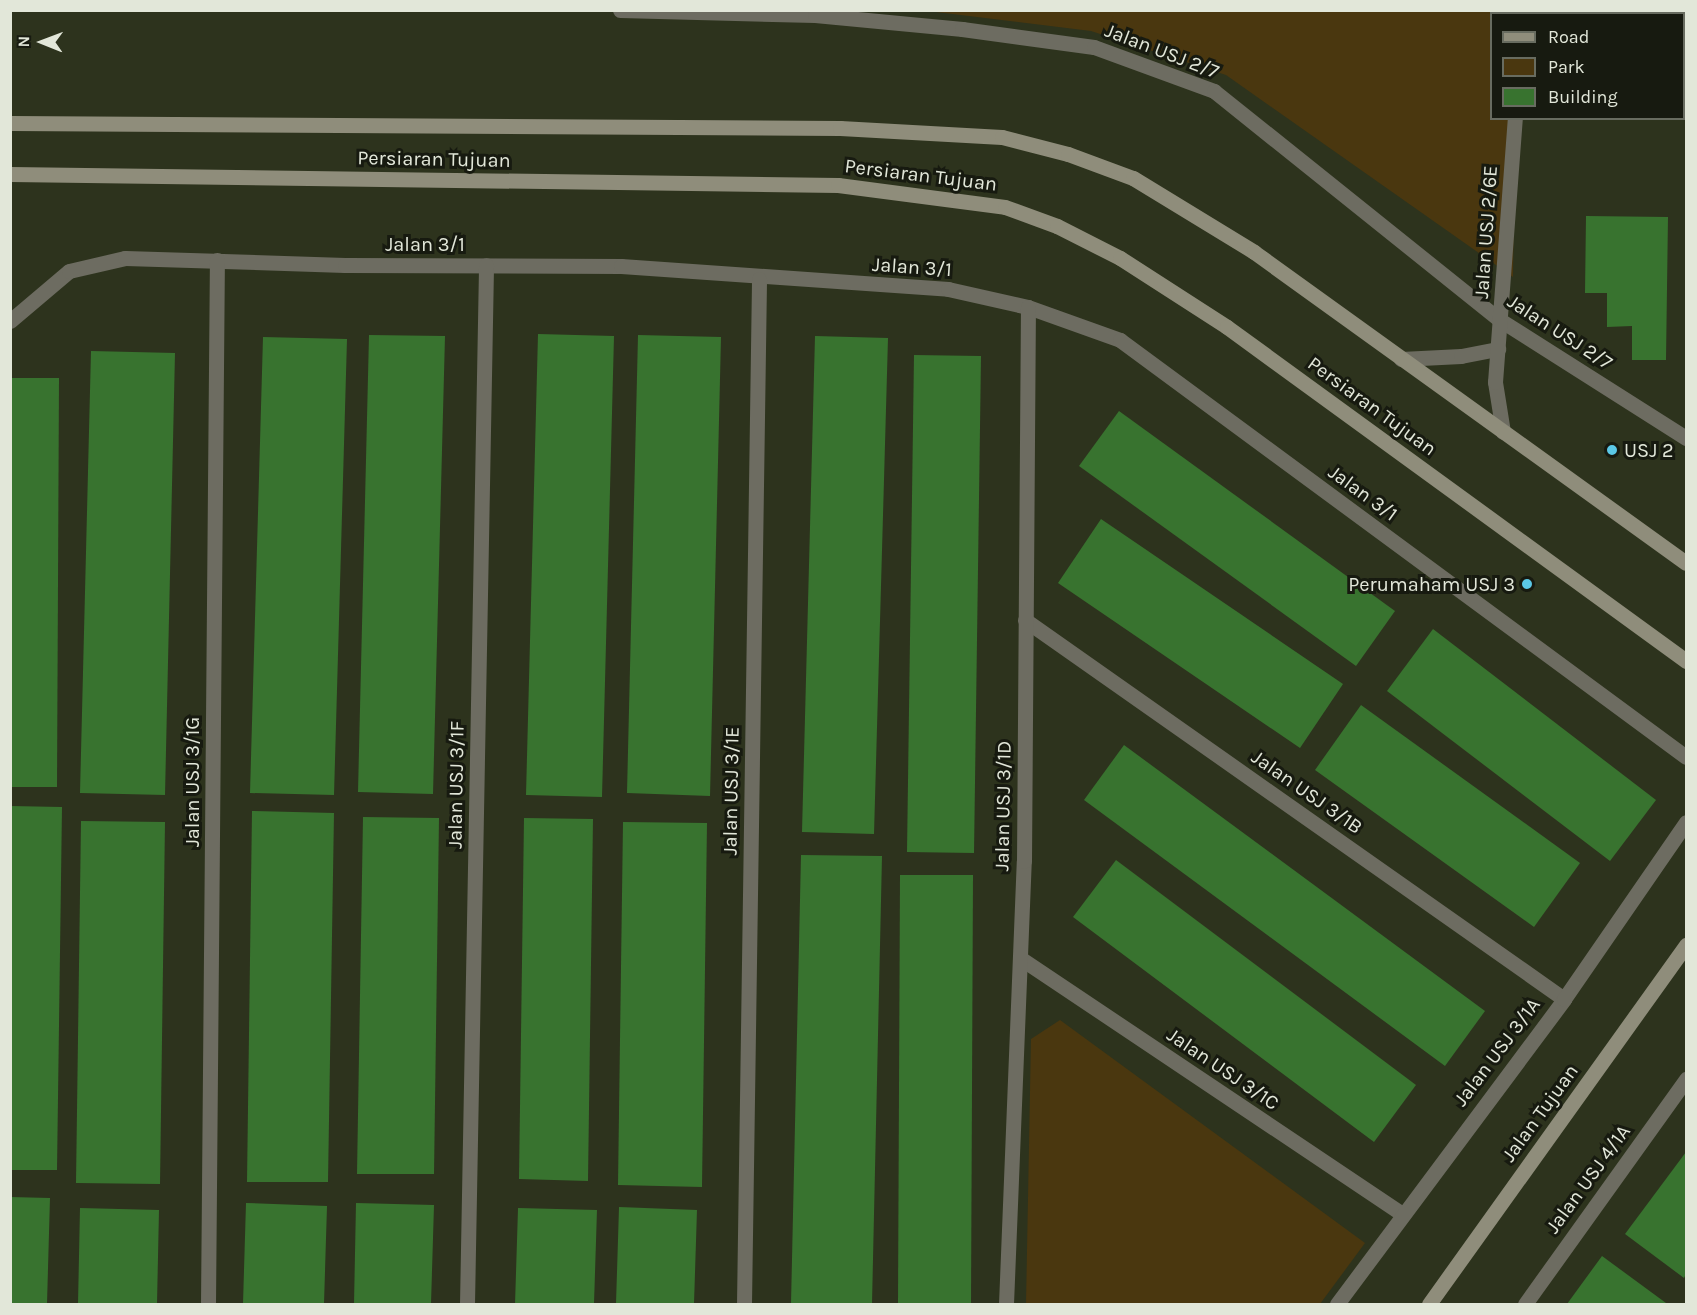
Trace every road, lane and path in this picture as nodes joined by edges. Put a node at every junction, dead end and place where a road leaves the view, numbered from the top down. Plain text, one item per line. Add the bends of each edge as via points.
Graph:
1 (620, 10) edge
2 (815, 13) edge
3 (1515, 120) edge
4 (10, 123) edge
5 (10, 174) edge
6 (217, 260) junction
7 (486, 265) junction
8 (759, 279) junction
9 (1028, 307) junction
10 (1500, 320) junction
11 (10, 321) edge
12 (1498, 349) junction
13 (1401, 359) junction
14 (1503, 432) junction
15 (1686, 438) edge
16 (1686, 563) edge
17 (1025, 620) junction
18 (1686, 661) edge
19 (1686, 757) edge
20 (1686, 822) edge
21 (1686, 945) edge
22 (1020, 958) junction
23 (1564, 999) junction
24 (1686, 1079) edge
25 (1402, 1214) junction
26 (208, 1305) edge
27 (467, 1305) edge
28 (744, 1305) edge
29 (1006, 1305) edge
30 (1337, 1305) edge
31 (1429, 1305) edge
32 (1524, 1305) edge

1 - 2 street, Jalan USJ 2/7
2 - 10 street, Jalan USJ 2/7 via 1094,47 1214,92
3 - 10 street, Jalan USJ 2/6E
4 - 13 main road, Persiaran Tujuan via 840,128 1002,137 1068,154 1133,178 1254,252
5 - 18 main road, Persiaran Tujuan via 838,185 1005,207 1057,226 1120,258 1227,327
6 - 7 street, Jalan 3/1
6 - 11 street, Jalan 3/1 via 125,258 69,270
6 - 26 street, Jalan USJ 3/1G
7 - 8 street, Jalan 3/1 via 621,266
7 - 27 street, Jalan USJ 3/1F
8 - 9 street, Jalan 3/1 via 948,289
8 - 28 street, Jalan USJ 3/1E
9 - 17 street, Jalan USJ 3/1D
9 - 19 street, Jalan 3/1 via 1120,340
10 - 12 street, Jalan USJ 2/6E
10 - 15 street, Jalan USJ 2/7
12 - 13 street via 1461,356
12 - 14 street, Jalan USJ 2/6E via 1496,382
13 - 14 main road, Persiaran Tujuan
14 - 16 main road, Persiaran Tujuan
17 - 22 street, Jalan USJ 3/1D
17 - 23 street, Jalan USJ 3/1B
20 - 23 street, Jalan USJ 3/1A
21 - 31 main road, Jalan Tujuan
22 - 25 street, Jalan USJ 3/1C
22 - 29 street, Jalan USJ 3/1D
23 - 25 street, Jalan USJ 3/1A
24 - 32 street, Jalan USJ 4/1A
25 - 30 street, Jalan USJ 3/1A

